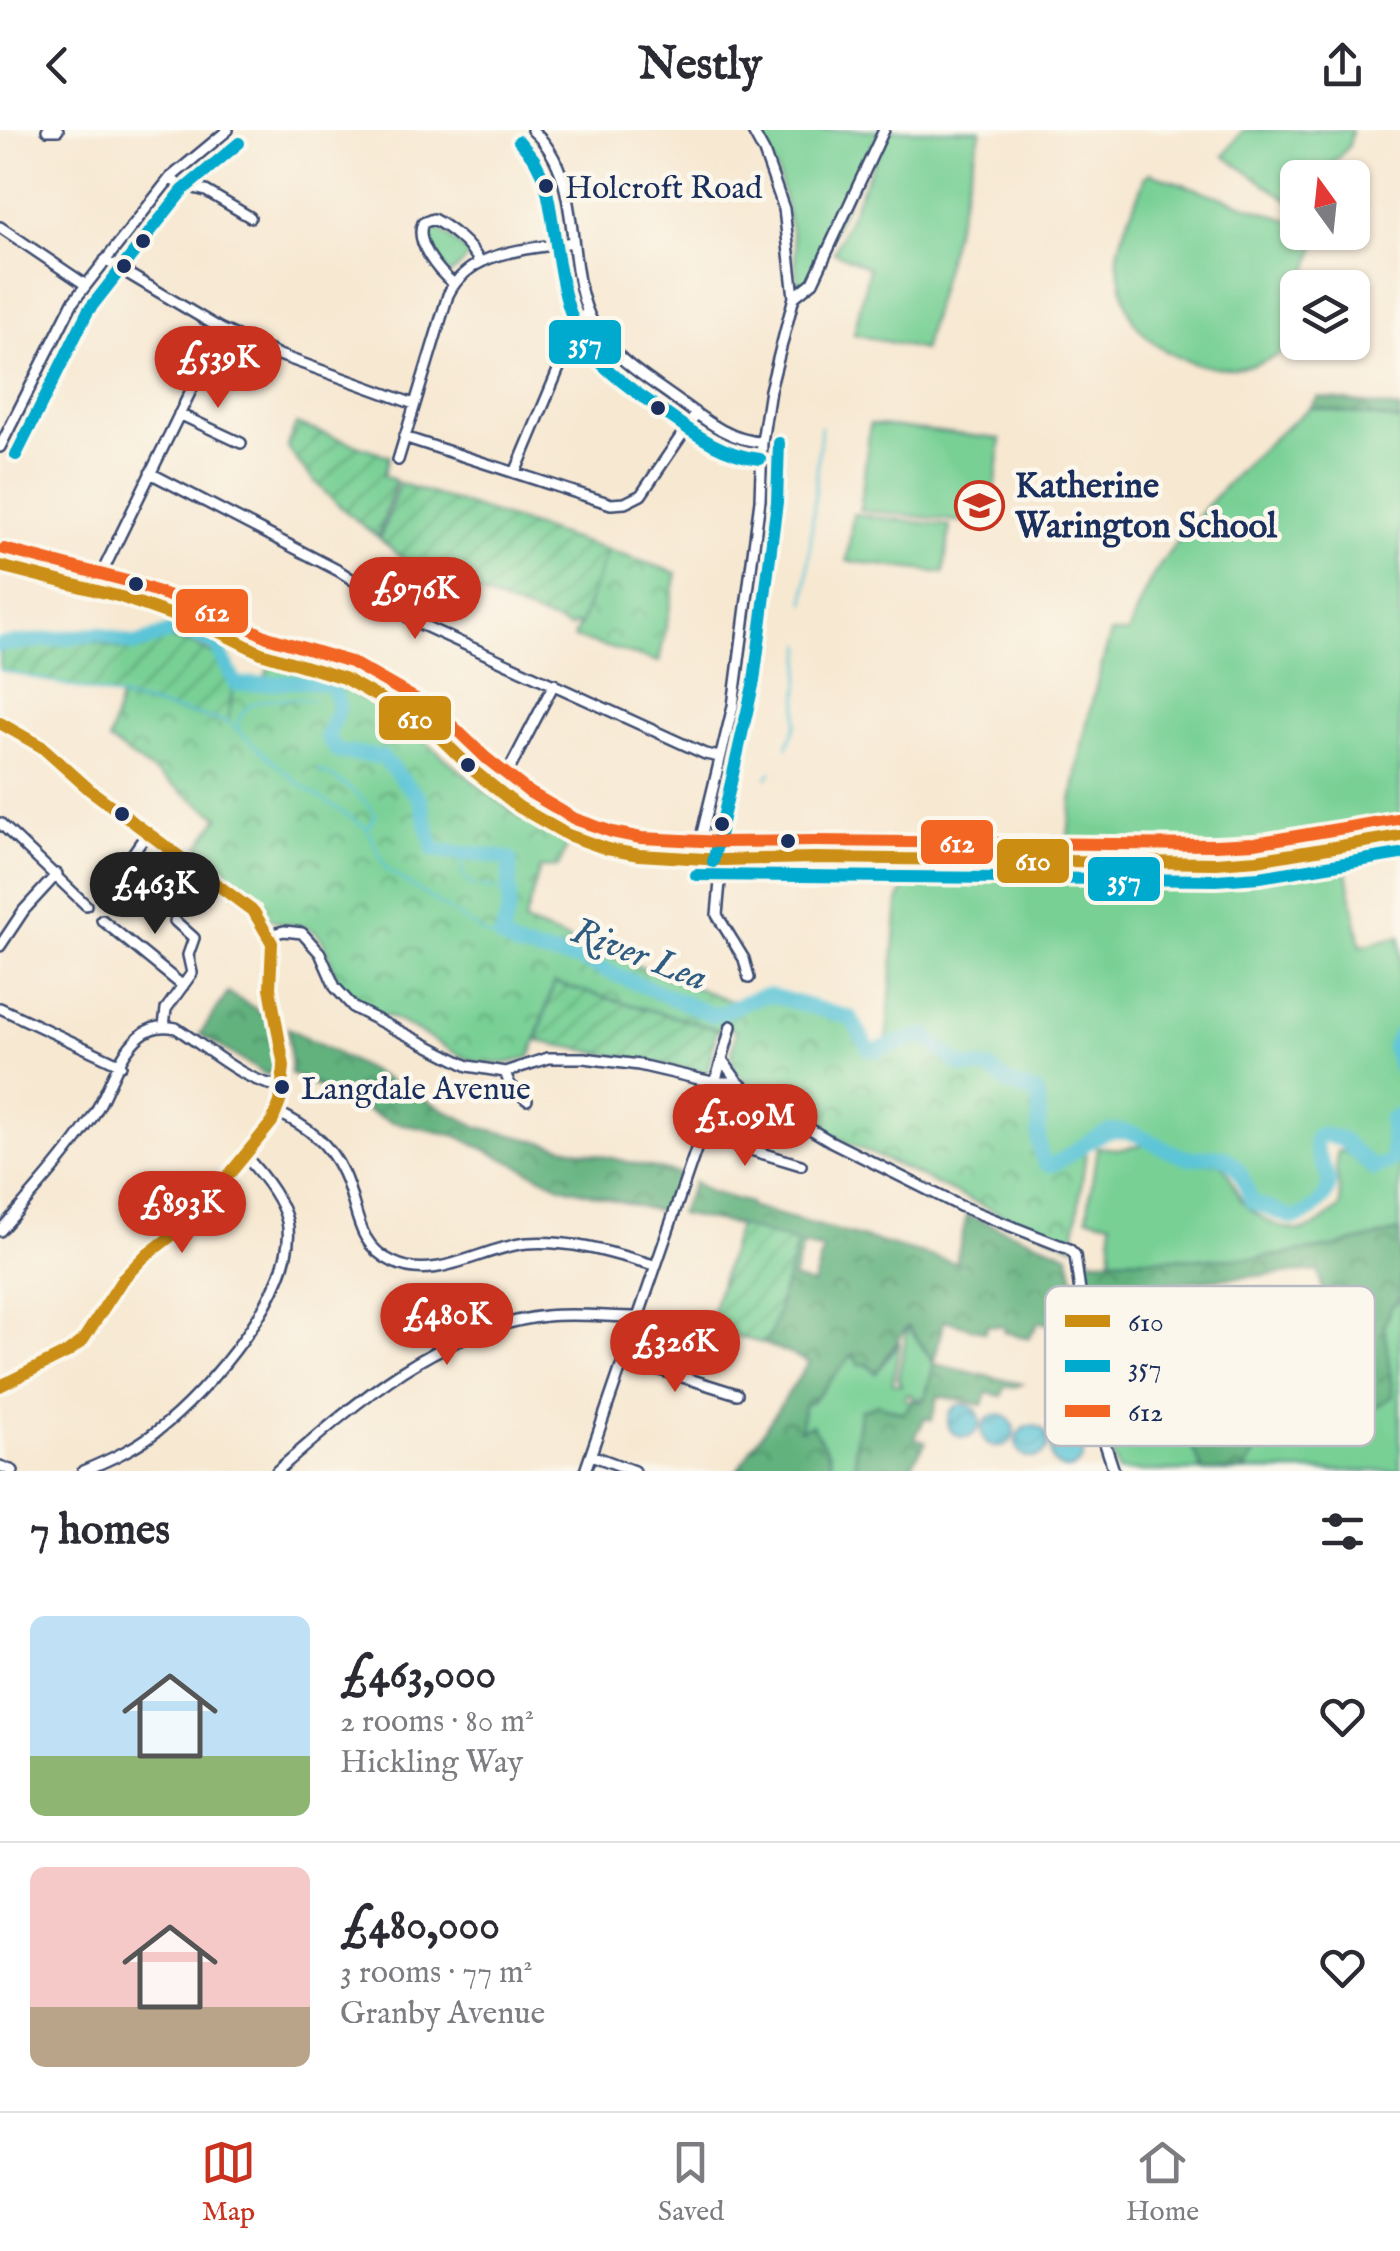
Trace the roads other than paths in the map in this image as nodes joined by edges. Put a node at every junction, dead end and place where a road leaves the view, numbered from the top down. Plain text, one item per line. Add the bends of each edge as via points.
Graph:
1 (47, 130) edge
2 (58, 130) edge
3 (228, 130) edge
4 (532, 130) edge
5 (752, 130) edge
6 (884, 130) edge
7 (170, 178) junction
8 (250, 217) dead end
9 (0, 228) edge
10 (573, 242) junction
11 (105, 260) junction
12 (479, 261) junction
13 (453, 284) junction
14 (86, 285) junction
15 (794, 297) junction
16 (587, 311) junction
17 (220, 329) junction
18 (602, 337) junction
19 (572, 338) junction
20 (414, 404) junction
21 (179, 414) junction
22 (696, 414) junction
23 (404, 437) junction
24 (762, 442) junction
25 (240, 443) dead end
26 (0, 447) edge
27 (398, 460) dead end
28 (150, 473) junction
29 (515, 473) junction
30 (0, 566) edge
31 (94, 588) junction
32 (554, 684) junction
33 (0, 723) edge
34 (720, 757) junction
35 (498, 791) junction
36 (0, 823) edge
37 (148, 832) junction
38 (1400, 836) edge
39 (696, 858) junction
40 (722, 860) junction
41 (120, 872) dead end
42 (56, 874) junction
43 (86, 905) dead end
44 (102, 920) dead end
45 (175, 920) dead end
46 (269, 935) junction
47 (0, 946) edge
48 (748, 978) dead end
49 (183, 986) junction
50 (0, 1008) edge
51 (164, 1026) junction
52 (732, 1026) dead end
53 (722, 1061) junction
54 (121, 1065) junction
55 (505, 1072) junction
56 (712, 1082) junction
57 (738, 1082) junction
58 (283, 1086) junction
59 (528, 1100) dead end
60 (277, 1112) junction
61 (701, 1135) junction
62 (246, 1156) junction
63 (801, 1165) dead end
64 (0, 1231) edge
65 (654, 1266) junction
66 (1079, 1286) edge
67 (639, 1316) junction
68 (625, 1359) junction
69 (0, 1386) edge
70 (737, 1394) dead end
71 (1106, 1446) edge
72 (592, 1455) junction
73 (0, 1466) edge
74 (13, 1471) edge
75 (83, 1471) edge
76 (277, 1471) edge
77 (585, 1471) edge
78 (634, 1471) edge
79 (1114, 1471) edge

1 - 2 street
3 - 7 street
4 - 10 street via 557,163
5 - 15 street via 784,209
6 - 15 street via 813,282
7 - 8 street
7 - 11 street
9 - 14 street
10 - 12 street
10 - 16 street
11 - 14 street
11 - 17 street
12 - 13 street
12 - 13 street via 440,222 422,223 421,242
13 - 20 street
14 - 26 street
15 - 24 street
16 - 18 street
16 - 19 street
17 - 20 street
17 - 21 street
18 - 19 street
18 - 22 street via 624,362
19 - 29 street
20 - 23 street
21 - 25 street
21 - 28 street
22 - 24 street via 736,438
22 - 29 street via 641,495 625,503
23 - 27 street
23 - 29 street
24 - 34 street via 746,611
28 - 31 street
28 - 32 street via 366,587 394,610
30 - 31 main road
31 - 35 main road via 344,678 427,725
32 - 34 street
32 - 35 street
33 - 37 main road via 42,747
34 - 39 street
35 - 39 main road via 588,843 638,855
36 - 42 street
37 - 41 street
37 - 46 main road via 254,912
38 - 40 main road via 1216,863
39 - 40 main road
40 - 48 street via 717,915
42 - 43 street
42 - 47 street
44 - 49 street
45 - 49 street via 194,938 188,954 192,973
46 - 55 street via 293,931 312,940 335,988 363,1015 468,1066
46 - 58 main road
49 - 51 street via 166,1009
50 - 54 street
51 - 54 street via 138,1038
51 - 58 street via 254,1078
52 - 53 street
53 - 56 street
53 - 57 street
54 - 64 street via 72,1146
55 - 56 street via 571,1058
55 - 59 street
56 - 57 street
56 - 61 street
57 - 66 street via 832,1142 960,1206 1069,1249
58 - 60 main road
60 - 62 main road
60 - 65 street via 328,1148 345,1176 361,1232 393,1262 420,1270 552,1242
61 - 63 street
61 - 65 street
62 - 69 main road via 192,1220 122,1280 82,1340
62 - 75 street via 287,1222 274,1288 231,1352 172,1418 142,1443
65 - 67 street
67 - 68 street
67 - 76 street via 550,1316 462,1340 370,1392
68 - 70 street
68 - 72 street
71 - 79 street
72 - 77 street
72 - 78 street
73 - 74 street

